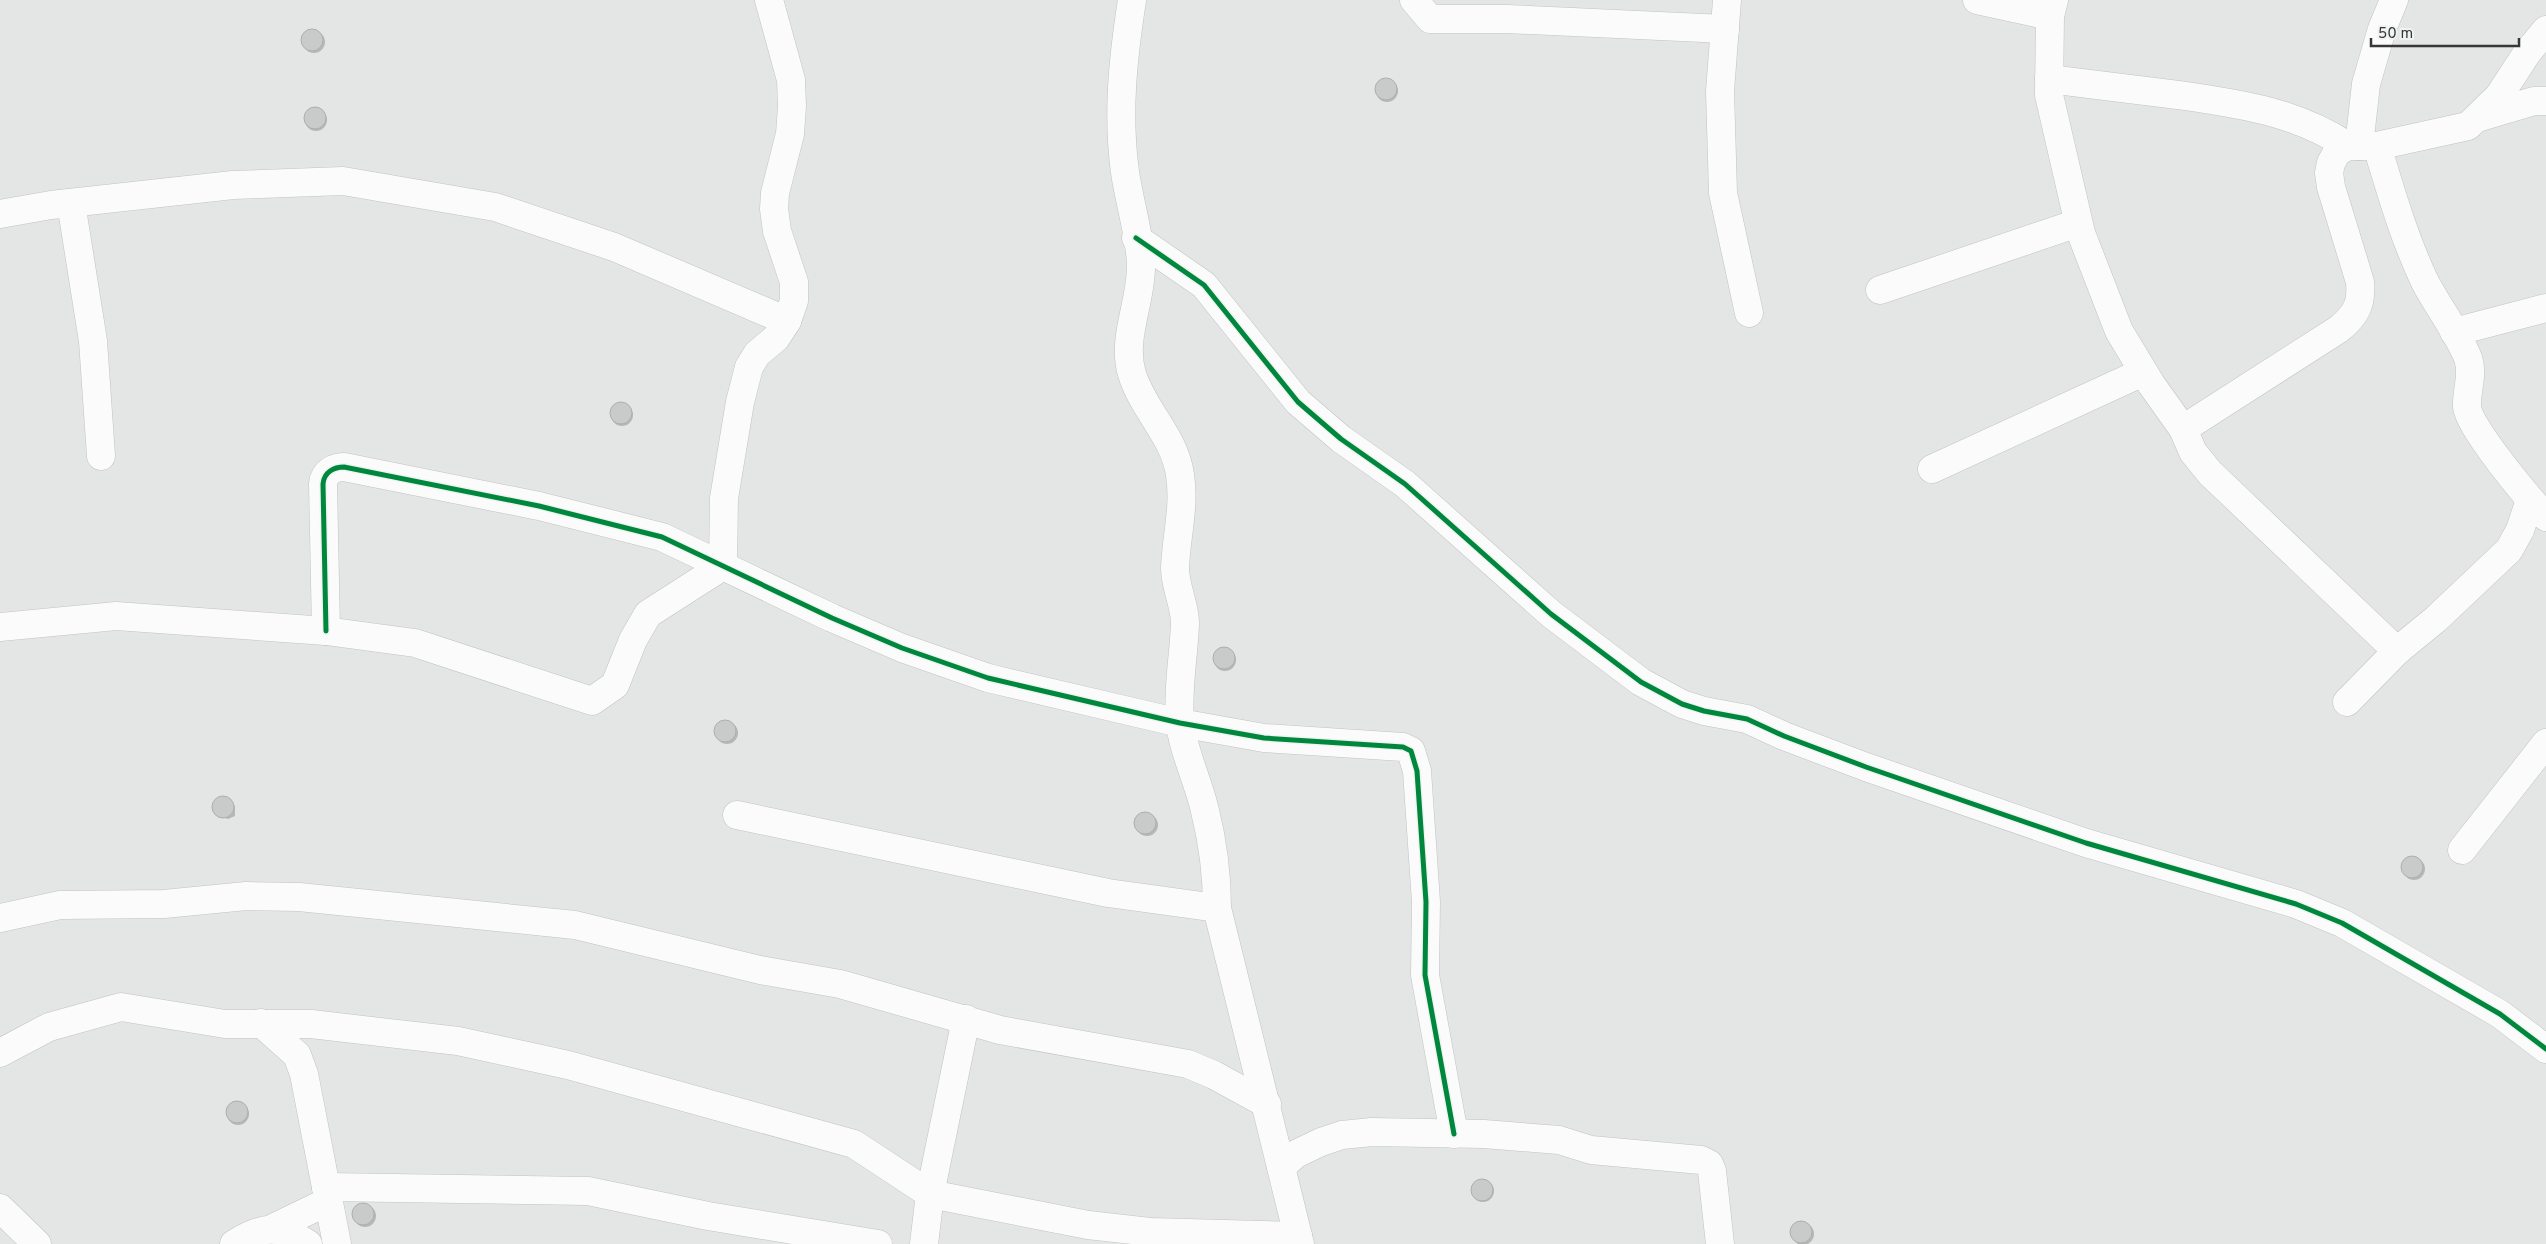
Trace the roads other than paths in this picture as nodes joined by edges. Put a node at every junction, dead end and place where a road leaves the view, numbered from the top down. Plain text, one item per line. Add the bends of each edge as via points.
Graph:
1 (769, 0) edge
2 (1132, 0) edge
3 (1414, 0) edge
4 (1726, 0) edge
5 (1977, 0) edge
6 (2394, 0) edge
7 (2052, 8) edge
8 (1725, 29) junction
9 (2546, 30) edge
10 (2049, 79) junction
11 (2546, 101) edge
12 (2480, 117) junction
13 (2361, 146) junction
14 (71, 203) junction
15 (0, 214) edge
16 (2078, 223) junction
17 (1136, 238) junction
18 (1880, 290) dead end
19 (2546, 308) edge
20 (1750, 313) dead end
21 (787, 321) junction
22 (2454, 332) junction
23 (2143, 372) junction
24 (2183, 429) junction
25 (101, 456) dead end
26 (1932, 469) dead end
27 (2538, 508) edge
28 (723, 566) junction
29 (0, 627) edge
30 (326, 630) junction
31 (2397, 651) junction
32 (2347, 702) dead end
33 (1180, 723) junction
34 (2546, 743) edge
35 (737, 815) dead end
36 (2462, 850) dead end
37 (1217, 908) junction
38 (0, 918) edge
39 (966, 1019) junction
40 (261, 1023) junction
41 (2546, 1049) edge
42 (0, 1053) edge
43 (1267, 1104) junction
44 (1454, 1134) junction
45 (1282, 1167) junction
46 (327, 1194) junction
47 (930, 1194) junction
48 (0, 1208) edge
49 (273, 1228) junction
50 (1150, 1238) edge
51 (1299, 1240) edge
52 (37, 1244) edge
53 (234, 1244) edge
54 (308, 1244) edge
55 (338, 1244) edge
56 (878, 1244) edge
57 (924, 1244) edge
58 (1720, 1244) edge

1 - 21 street via 791,80 790,134 774,209 776,231 794,282 794,301
2 - 17 street via 1123,58 1120,119
3 - 8 street via 1430,19 1507,19
4 - 8 street
5 - 7 street
6 - 13 street via 2366,84
7 - 10 street
8 - 20 street via 1720,91 1724,194
9 - 12 street
10 - 13 street via 2254,106 2294,118
10 - 16 street via 2059,148
11 - 12 street
12 - 13 street via 2468,126
13 - 22 street via 2399,218 2425,281
13 - 24 street via 2337,152 2329,174 2360,282 2358,309 2339,329
14 - 15 street
14 - 21 street via 233,185 352,183 495,207 614,247
14 - 25 street via 93,341
16 - 18 street
16 - 23 street via 2119,332
17 - 33 street via 1141,261 1141,288 1129,353 1132,374 1170,443 1180,474 1182,510 1175,570 1185,621
17 - 41 street via 1204,285 1298,402 1341,439 1405,484 1550,614 1641,682 1690,706 1747,719 1866,767 2086,843 2296,904 2342,922 2500,1014
19 - 22 street
21 - 28 street via 749,367 724,498
22 - 27 street via 2468,359 2471,375 2467,407 2473,424
23 - 24 street
23 - 26 street
24 - 31 street via 2193,452 2210,473
27 - 31 street via 2509,550
28 - 30 street via 648,614 633,640 615,685 592,701 415,643
28 - 30 street via 662,537 596,519 338,467 326,474 322,484
28 - 33 street via 902,648 988,678
29 - 30 street via 116,616
31 - 32 street
33 - 37 street via 1205,811 1217,873
33 - 44 street via 1264,738 1388,745 1411,751 1418,771 1426,902 1425,974
34 - 36 street
35 - 37 street via 1108,893
37 - 43 street
38 - 39 street via 60,905 164,904 246,896 378,903 576,925 760,970 840,984
39 - 43 street via 1000,1030 1188,1064
39 - 47 street
40 - 42 street via 225,1024 121,1007 50,1027
40 - 46 street via 297,1055 309,1091
40 - 47 street via 311,1024 458,1041 568,1065 854,1144
43 - 45 street
44 - 45 street via 1372,1132 1342,1135 1296,1154
44 - 58 street via 1559,1140 1591,1150 1705,1162 1712,1171
45 - 51 street
46 - 49 street
46 - 55 street
46 - 56 street via 588,1190 708,1216
47 - 50 street
47 - 57 street
48 - 52 street
49 - 53 street via 249,1234
49 - 54 street via 290,1232
50 - 51 street

